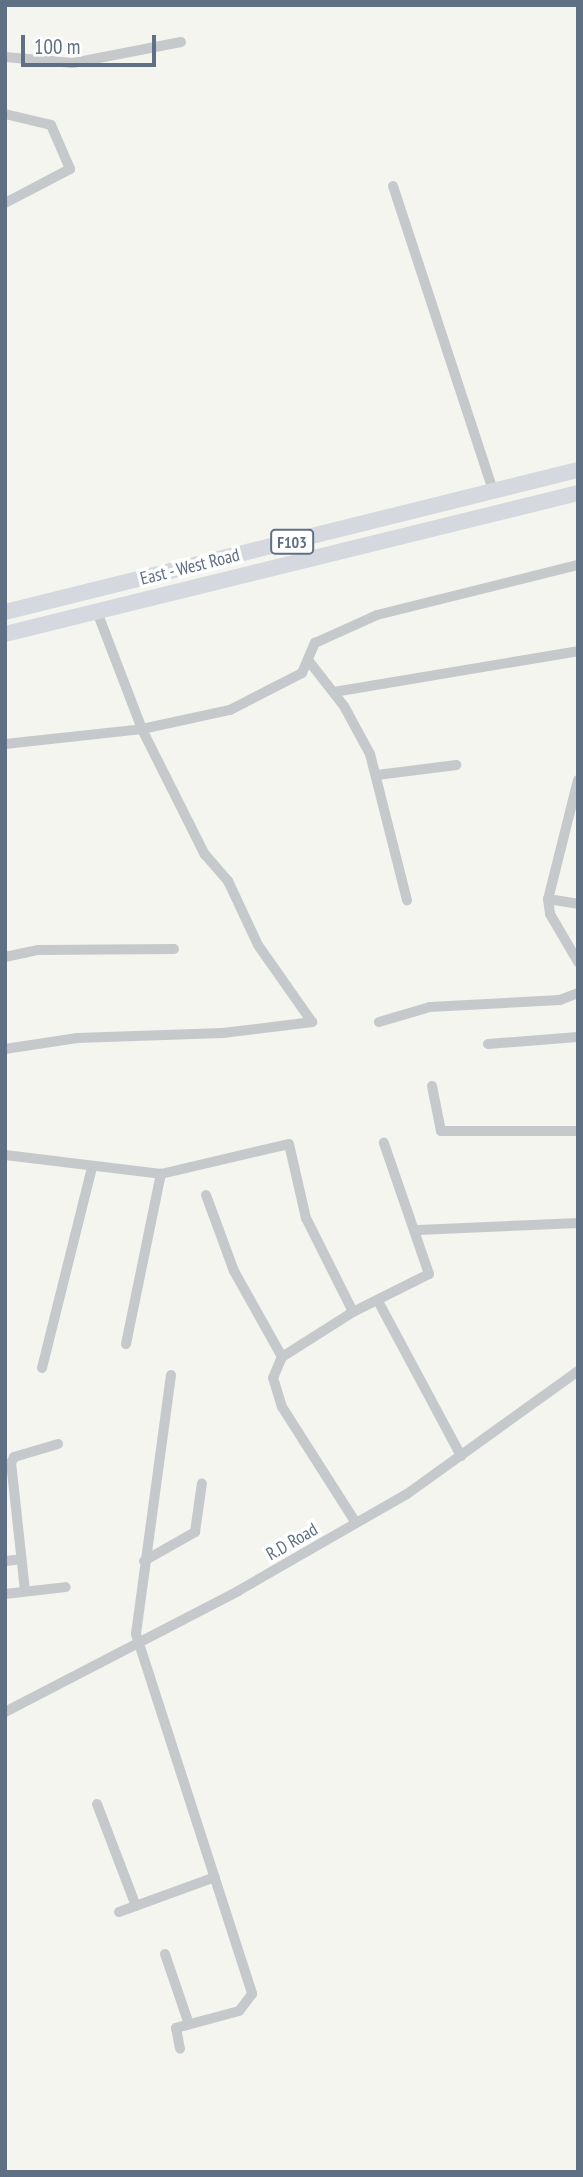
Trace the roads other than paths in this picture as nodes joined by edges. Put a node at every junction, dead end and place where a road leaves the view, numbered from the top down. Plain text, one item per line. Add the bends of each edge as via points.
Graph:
1 (181, 42) dead end
2 (5, 57) edge
3 (5, 114) edge
4 (393, 186) dead end
5 (5, 203) edge
6 (578, 470) edge
7 (493, 491) junction
8 (578, 493) edge
9 (260, 550) junction
10 (578, 565) edge
11 (265, 571) junction
12 (5, 612) edge
13 (97, 612) junction
14 (5, 634) edge
15 (578, 651) edge
16 (308, 660) junction
17 (334, 692) junction
18 (142, 729) junction
19 (5, 744) edge
20 (456, 765) dead end
21 (377, 775) junction
22 (578, 780) edge
23 (548, 899) junction
24 (407, 900) dead end
25 (578, 904) edge
26 (174, 949) dead end
27 (5, 957) edge
28 (578, 962) edge
29 (578, 993) edge
30 (379, 1022) dead end
31 (578, 1037) edge
32 (488, 1044) dead end
33 (5, 1049) edge
34 (432, 1086) dead end
35 (578, 1131) edge
36 (384, 1143) dead end
37 (5, 1156) edge
38 (92, 1168) junction
39 (161, 1174) junction
40 (206, 1195) dead end
41 (578, 1223) edge
42 (418, 1230) junction
43 (378, 1301) junction
44 (353, 1312) junction
45 (126, 1344) dead end
46 (282, 1357) junction
47 (42, 1368) dead end
48 (578, 1371) edge
49 (171, 1374) dead end
50 (58, 1444) dead end
51 (461, 1456) junction
52 (202, 1483) dead end
53 (356, 1523) junction
54 (144, 1561) junction
55 (66, 1587) dead end
56 (25, 1591) junction
57 (5, 1594) edge
58 (138, 1645) junction
59 (5, 1712) edge
60 (97, 1804) dead end
61 (215, 1877) junction
62 (136, 1906) junction
63 (119, 1912) dead end
64 (166, 1954) dead end
65 (190, 2024) junction
66 (180, 2049) dead end

1 - 2 street via 74,63
3 - 5 street via 51,125 71,169
4 - 7 street
6 - 7 main road, East - West Road / F103
7 - 9 main road, East - West Road / F103
8 - 11 main road, East - West Road / F103
9 - 11 main road
9 - 12 main road, East - West Road / F103
10 - 16 street via 398,608 315,643
11 - 13 main road, East - West Road / F103
13 - 14 main road, East - West Road / F103
13 - 18 street
15 - 17 street
16 - 17 street
16 - 18 street via 302,673 238,707
17 - 21 street
18 - 19 street
18 - 33 street via 205,855 228,881 258,945 312,1022 223,1033 77,1038
20 - 21 street
21 - 24 street
22 - 23 street
23 - 25 street
23 - 28 street via 550,914
26 - 27 street via 37,950
29 - 30 street via 535,1003 430,1007
31 - 32 street
34 - 35 street via 441,1130
36 - 42 street
37 - 38 street
38 - 39 street
38 - 47 street
39 - 44 street via 289,1144 306,1218
39 - 45 street
40 - 46 street via 234,1270
41 - 42 street
42 - 43 street via 429,1274
43 - 44 street
43 - 51 street
44 - 46 street
46 - 53 street via 273,1378 282,1407
48 - 51 street, R.D Road
49 - 54 street
50 - 56 street via 15,1457 10,1463
51 - 53 street, R.D Road
52 - 54 street via 195,1532
53 - 58 street, R.D Road
54 - 58 street
55 - 56 street
56 - 57 street
58 - 59 street, R.D Road
58 - 61 street
60 - 62 street
61 - 62 street
61 - 65 street via 252,1994 239,2011
62 - 63 street
64 - 65 street
65 - 66 street via 176,2028

